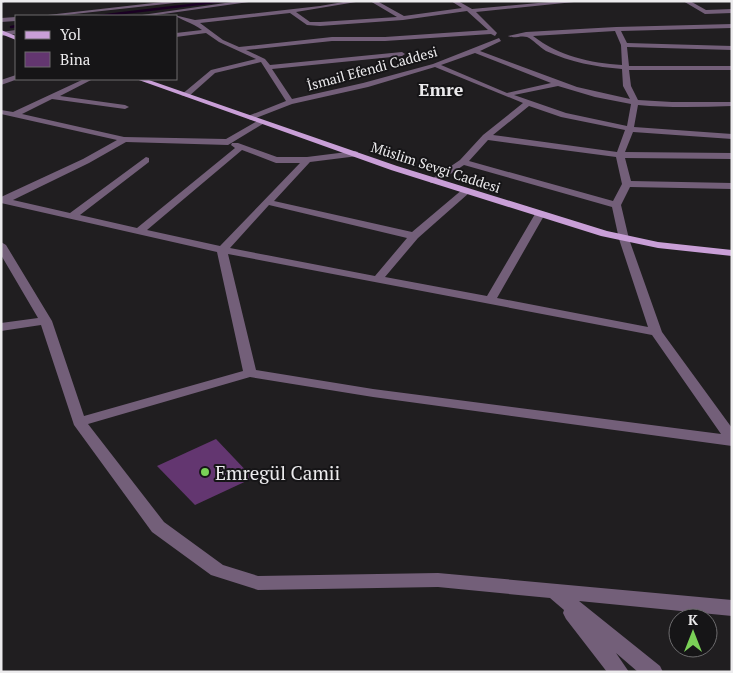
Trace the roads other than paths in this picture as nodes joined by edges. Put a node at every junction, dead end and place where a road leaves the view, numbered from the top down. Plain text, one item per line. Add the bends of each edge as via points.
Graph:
1 (190, 1) edge
2 (253, 1) edge
3 (359, 1) edge
4 (373, 1) edge
5 (454, 1) edge
6 (581, 1) edge
7 (686, 1) edge
8 (559, 2) edge
9 (148, 5) edge
10 (320, 8) junction
11 (470, 10) junction
12 (732, 11) edge
13 (163, 12) junction
14 (292, 12) junction
15 (328, 13) dead end
16 (52, 15) edge
17 (144, 15) edge
18 (173, 15) edge
19 (178, 17) edge
20 (336, 18) dead end
21 (403, 18) junction
22 (15, 19) edge
23 (1, 20) edge
24 (195, 22) junction
25 (343, 22) junction
26 (320, 24) junction
27 (732, 26) edge
28 (616, 29) junction
29 (207, 31) junction
30 (2, 32) edge
31 (15, 34) edge
32 (526, 34) junction
33 (178, 35) edge
34 (495, 35) junction
35 (385, 39) junction
36 (624, 45) junction
37 (237, 48) junction
38 (732, 48) edge
39 (333, 50) junction
40 (474, 51) junction
41 (402, 54) junction
42 (410, 58) dead end
43 (263, 60) junction
44 (418, 63) dead end
45 (435, 65) junction
46 (269, 67) junction
47 (624, 67) junction
48 (426, 68) junction
49 (732, 68) edge
50 (15, 77) edge
51 (87, 80) edge
52 (143, 80) edge
53 (1, 83) edge
54 (560, 83) junction
55 (185, 95) junction
56 (506, 95) junction
57 (51, 97) junction
58 (290, 102) junction
59 (635, 102) junction
60 (528, 103) junction
61 (732, 104) edge
62 (125, 107) dead end
63 (1, 112) edge
64 (14, 115) junction
65 (251, 118) junction
66 (262, 122) junction
67 (630, 129) junction
68 (486, 137) junction
69 (732, 137) edge
70 (124, 139) junction
71 (228, 142) junction
72 (241, 148) junction
73 (354, 154) junction
74 (620, 155) junction
75 (732, 156) edge
76 (146, 160) dead end
77 (307, 160) junction
78 (462, 162) junction
79 (434, 181) junction
80 (627, 184) junction
81 (732, 186) edge
82 (466, 191) junction
83 (3, 200) edge
84 (267, 202) junction
85 (616, 205) junction
86 (540, 214) junction
87 (72, 216) junction
88 (139, 231) junction
89 (414, 236) junction
90 (624, 239) junction
91 (1, 245) edge
92 (222, 250) junction
93 (732, 253) edge
94 (379, 278) junction
95 (491, 299) junction
96 (46, 321) junction
97 (1, 327) edge
98 (656, 332) junction
99 (250, 373) junction
100 (79, 422) junction
101 (732, 440) edge
102 (554, 591) junction
103 (732, 608) edge
104 (619, 672) edge
105 (653, 672) edge

1 - 9 street
2 - 13 street
3 - 10 street
4 - 21 street
5 - 11 street
6 - 8 street
7 - 12 street via 705,12
8 - 11 street
9 - 13 street
9 - 16 street
10 - 14 street
10 - 15 street
11 - 21 street
11 - 34 street
13 - 17 street
13 - 18 street
14 - 24 street
14 - 26 street via 310,24
19 - 24 street
20 - 25 street
21 - 25 street
22 - 23 street
24 - 29 street
25 - 26 street
26 - 39 street
27 - 28 street
28 - 32 street
28 - 36 street
29 - 33 street
29 - 37 street
30 - 31 main road
32 - 34 street via 511,36 510,40
32 - 47 street via 569,58
34 - 35 street
34 - 40 street, İsmail Efendi Caddesi
35 - 39 street
35 - 41 street
36 - 38 street
36 - 47 street
37 - 39 street
37 - 43 street
39 - 41 street
39 - 46 street
40 - 45 street, İsmail Efendi Caddesi
40 - 54 street
41 - 42 street
43 - 46 street
43 - 55 street via 213,71
44 - 48 street
45 - 48 street, İsmail Efendi Caddesi
45 - 56 street
46 - 58 street
47 - 49 street
47 - 59 street via 627,86
48 - 58 street, İsmail Efendi Caddesi
50 - 53 street
51 - 57 street
52 - 55 main road, Müslim Sevgi Caddesi
54 - 56 street
54 - 59 street
55 - 65 main road, Müslim Sevgi Caddesi
56 - 60 street
57 - 62 street
57 - 64 street
58 - 65 street, İsmail Efendi Caddesi
59 - 61 street
59 - 67 street
60 - 67 street via 564,115
60 - 68 street
63 - 64 street
64 - 70 street
65 - 66 main road, Müslim Sevgi Caddesi
66 - 71 street
66 - 73 main road, Müslim Sevgi Caddesi
67 - 69 street
67 - 74 street
68 - 74 street
68 - 78 street
70 - 71 street
70 - 83 street via 86,161
71 - 72 street
72 - 77 street via 276,160
72 - 88 street
73 - 77 street
73 - 79 main road, Müslim Sevgi Caddesi
74 - 75 street
74 - 80 street
76 - 87 street
77 - 84 street
78 - 79 street
78 - 85 street
79 - 82 main road, Müslim Sevgi Caddesi
80 - 81 street
80 - 85 street
82 - 86 main road, Müslim Sevgi Caddesi
82 - 89 street
83 - 87 street
84 - 89 street
84 - 92 street
85 - 90 street
86 - 90 main road, Müslim Sevgi Caddesi
86 - 95 street
87 - 88 street
88 - 92 street
89 - 94 street
90 - 93 main road, Müslim Sevgi Caddesi
90 - 98 street
91 - 96 street
92 - 94 street
92 - 99 street
94 - 95 street
95 - 98 street
96 - 97 street
96 - 100 street
98 - 101 street
99 - 100 street
99 - 101 street via 392,396
100 - 102 street via 158,527 218,570 258,583 438,580
102 - 103 street
102 - 104 street
102 - 105 street

